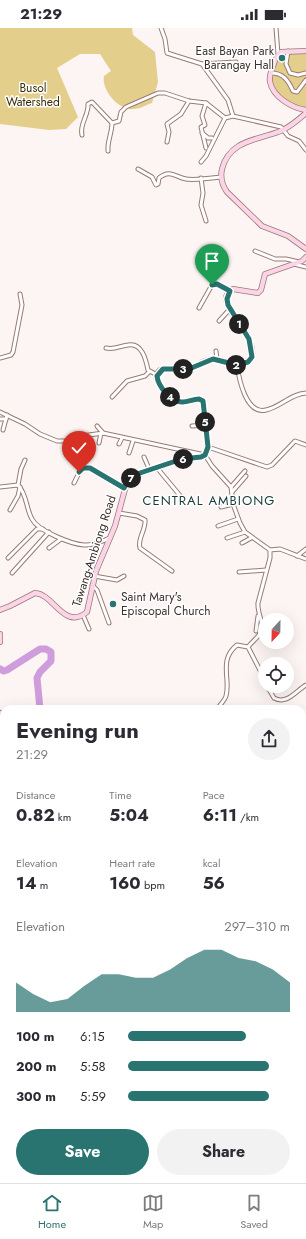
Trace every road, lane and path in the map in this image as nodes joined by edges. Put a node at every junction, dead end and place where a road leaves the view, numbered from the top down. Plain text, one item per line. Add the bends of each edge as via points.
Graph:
1 (162, 28) edge
2 (276, 28) edge
3 (288, 51) junction
4 (306, 51) edge
5 (278, 54) junction
6 (236, 62) dead end
7 (202, 64) junction
8 (271, 73) junction
9 (306, 73) edge
10 (306, 80) edge
11 (189, 101) junction
12 (206, 103) junction
13 (306, 112) edge
14 (232, 116) junction
15 (225, 118) junction
16 (112, 123) junction
17 (283, 130) junction
18 (201, 132) junction
19 (82, 135) dead end
20 (212, 138) dead end
21 (167, 142) dead end
22 (206, 148) dead end
23 (306, 150) edge
24 (108, 152) dead end
25 (201, 162) dead end
26 (138, 169) dead end
27 (221, 177) junction
28 (201, 178) junction
29 (206, 221) dead end
30 (306, 249) edge
31 (255, 251) dead end
32 (306, 257) edge
33 (299, 262) junction
34 (293, 264) junction
35 (306, 267) edge
36 (230, 291) junction
37 (20, 294) dead end
38 (199, 308) dead end
39 (228, 308) junction
40 (219, 321) dead end
41 (106, 348) dead end
42 (216, 351) dead end
43 (0, 358) edge
44 (217, 359) junction
45 (237, 365) junction
46 (149, 372) junction
47 (157, 376) junction
48 (306, 393) edge
49 (112, 397) dead end
50 (0, 412) edge
51 (7, 415) junction
52 (0, 419) edge
53 (6, 419) junction
54 (206, 425) junction
55 (97, 426) dead end
56 (192, 426) dead end
57 (3, 430) dead end
58 (102, 433) junction
59 (122, 438) junction
60 (134, 441) junction
61 (99, 443) dead end
62 (119, 444) dead end
63 (306, 444) edge
64 (208, 447) junction
65 (129, 453) dead end
66 (205, 455) junction
67 (144, 457) dead end
68 (25, 460) dead end
69 (158, 469) junction
70 (150, 471) junction
71 (245, 471) dead end
72 (246, 476) dead end
73 (74, 483) dead end
74 (19, 486) junction
75 (0, 487) edge
76 (231, 487) junction
77 (124, 488) junction
78 (232, 492) junction
79 (182, 498) dead end
80 (233, 504) junction
81 (220, 507) dead end
82 (10, 510) dead end
83 (119, 513) junction
84 (238, 519) junction
85 (218, 526) dead end
86 (44, 529) junction
87 (49, 532) junction
88 (245, 532) junction
89 (110, 538) junction
90 (227, 538) dead end
91 (251, 538) junction
92 (61, 539) junction
93 (242, 543) dead end
94 (49, 548) dead end
95 (306, 549) edge
96 (270, 550) junction
97 (297, 556) junction
98 (8, 558) dead end
99 (306, 559) edge
100 (266, 570) junction
101 (172, 571) dead end
102 (239, 572) dead end
103 (12, 573) dead end
104 (94, 576) junction
105 (124, 576) dead end
106 (92, 585) junction
107 (0, 610) edge
108 (258, 613) edge
109 (258, 614) edge
110 (83, 615) junction
111 (108, 623) dead end
112 (89, 629) dead end
113 (256, 631) dead end
114 (0, 634) edge
115 (258, 635) edge
116 (0, 642) edge
117 (248, 647) junction
118 (258, 666) edge
119 (306, 685) edge
120 (271, 693) edge
121 (220, 705) edge

1 - 7 street via 167,53
2 - 5 street
3 - 4 main road
3 - 5 main road
3 - 9 street via 286,64 290,72 298,75
5 - 8 main road
6 - 7 street
7 - 14 street via 228,100
8 - 10 street via 285,77 293,91 297,92
8 - 13 main road via 270,83 282,100
11 - 12 street
11 - 16 street via 158,93 126,107 121,112 119,121
11 - 21 street via 181,114 168,124
12 - 15 street
12 - 18 street via 202,116 205,125 201,127
13 - 17 main road
14 - 15 street
14 - 17 street via 281,127
15 - 25 street
16 - 19 street via 96,104 90,102 82,126
16 - 24 street
17 - 23 street via 288,136 299,141
17 - 27 main road via 249,140 236,148 226,160
18 - 20 street
18 - 22 street
26 - 28 street via 152,177 156,185 165,174 177,174 188,180
27 - 28 street
27 - 30 main road via 227,192 258,223 288,236
28 - 29 street via 204,193 202,205
31 - 33 street via 275,259 286,258
32 - 33 main road
33 - 34 main road
34 - 35 street
34 - 36 main road via 265,274 258,293 237,289
36 - 38 street via 217,284 212,285
36 - 39 main road via 227,299
37 - 43 street via 22,305 12,352
39 - 40 street
39 - 45 main road via 249,339 253,354 248,362
41 - 46 street via 115,349 130,344 135,346 146,360
42 - 44 street
44 - 45 main road
44 - 47 main road via 211,359 189,369 163,369
45 - 48 street via 243,392 251,404 259,409 268,410 292,396
46 - 47 street
46 - 49 street via 145,376 127,381
47 - 54 main road via 163,389 174,400 201,400 204,404
50 - 51 street
51 - 53 street
51 - 58 street via 57,441
52 - 53 street
53 - 57 street
54 - 56 street
54 - 64 main road
55 - 58 street
58 - 59 street
58 - 61 street
59 - 60 street
59 - 62 street
60 - 65 street
60 - 66 street
63 - 64 street via 295,441 267,467
64 - 66 main road
66 - 69 main road, Tawang-Ambiong Road via 182,459
66 - 76 street
67 - 70 street
68 - 74 street
69 - 70 main road, Tawang-Ambiong Road
69 - 79 street
70 - 77 main road, Tawang-Ambiong Road via 132,477
71 - 76 street
72 - 78 street
73 - 77 street via 81,469 90,468
74 - 75 street
74 - 82 street via 18,496
74 - 86 street via 31,518
76 - 78 street
77 - 83 main road, Tawang-Ambiong Road
78 - 80 street
80 - 81 street
80 - 84 street
83 - 89 main road, Tawang-Ambiong Road
83 - 101 street via 145,520 145,528 139,542 140,548
84 - 85 street
84 - 88 street
86 - 87 street
86 - 98 street via 37,529
87 - 92 street
87 - 103 street
88 - 90 street
88 - 91 street
89 - 92 street via 84,546
89 - 104 main road, Tawang-Ambiong Road
91 - 93 street
91 - 96 street
92 - 94 street
95 - 97 street
96 - 97 street via 280,549
96 - 100 street
97 - 99 street
100 - 102 street
100 - 108 street
104 - 105 street via 116,580
104 - 106 main road, Tawang-Ambiong Road
106 - 110 main road, Tawang-Ambiong Road via 88,608
106 - 111 street
107 - 110 main road, Tawang-Ambiong Road via 34,593 42,595 66,615
109 - 113 street
110 - 112 street
114 - 116 main road
115 - 117 street
117 - 118 street
117 - 121 street via 237,645 232,648 225,669 226,696
119 - 120 street via 289,698 281,700 274,698

